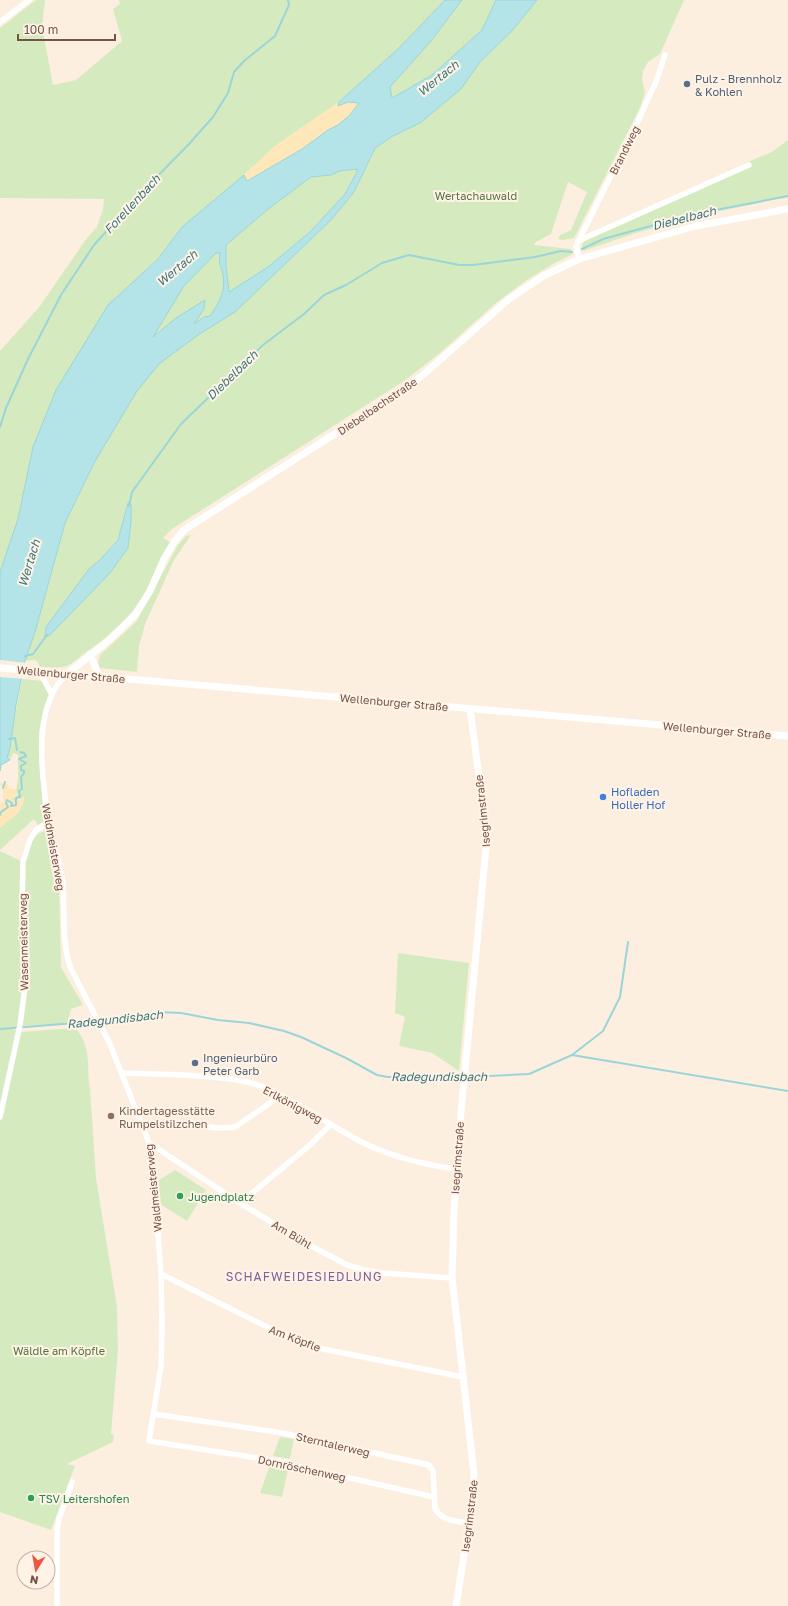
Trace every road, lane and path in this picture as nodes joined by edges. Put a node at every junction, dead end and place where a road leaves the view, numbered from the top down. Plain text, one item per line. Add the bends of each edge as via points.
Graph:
1 (29, 0) edge
2 (0, 22) edge
3 (665, 55) dead end
4 (749, 164) dead end
5 (788, 209) edge
6 (578, 242) junction
7 (579, 258) junction
8 (90, 654) junction
9 (0, 668) edge
10 (40, 672) junction
11 (67, 674) junction
12 (99, 676) junction
13 (52, 695) junction
14 (470, 709) junction
15 (788, 736) edge
16 (48, 823) junction
17 (122, 1073) junction
18 (280, 1096) junction
19 (0, 1117) edge
20 (141, 1123) junction
21 (331, 1124) junction
22 (149, 1143) junction
23 (456, 1169) junction
24 (240, 1203) junction
25 (161, 1274) junction
26 (452, 1278) junction
27 (463, 1377) junction
28 (154, 1414) junction
29 (72, 1482) dead end
30 (434, 1498) junction
31 (469, 1523) junction
32 (57, 1606) edge
33 (456, 1606) edge

1 - 2 street
3 - 6 street, Brandweg via 637,123
4 - 6 street
5 - 7 street, Diebelbachstraße via 696,226
6 - 7 street, Brandweg via 576,246
7 - 8 street, Diebelbachstraße via 543,276 509,299 402,392 184,530 164,558 150,591 136,614
8 - 11 street, Diebelbachstraße
8 - 12 street
9 - 10 street, Wellenburger Straße
10 - 11 street, Wellenburger Straße
10 - 13 street
11 - 12 street, Wellenburger Straße
11 - 13 street, Waldmeisterweg
12 - 14 street, Wellenburger Straße
13 - 16 street, Waldmeisterweg via 42,732 42,770
14 - 15 street, Wellenburger Straße
14 - 23 street, Isegrimstraße via 487,837
16 - 17 street, Waldmeisterweg via 62,883 66,956
16 - 19 street, Wasenmeisterweg via 36,830 23,862 22,911 26,987
17 - 18 street, Erlkönigweg via 224,1078 247,1082
17 - 20 street, Waldmeisterweg
18 - 20 street via 235,1127
18 - 21 street, Erlkönigweg
20 - 22 street, Waldmeisterweg
21 - 23 street, Erlkönigweg via 386,1153 406,1160
21 - 24 street via 310,1145
22 - 24 street, Am Bühl
22 - 25 street, Waldmeisterweg
23 - 26 street, Isegrimstraße
24 - 26 street, Am Bühl via 302,1241 358,1268 385,1273
25 - 27 street, Am Köpfle via 283,1335 313,1347
25 - 28 street, Waldmeisterweg via 161,1366
26 - 27 street, Isegrimstraße
27 - 31 street, Isegrimstraße via 474,1475
28 - 30 street, Sterntalerweg via 283,1433 428,1465 433,1471
28 - 30 street, Dornröschenweg via 149,1441 284,1462
29 - 32 street via 57,1531
30 - 31 street, Sterntalerweg via 435,1508 440,1515 450,1520
31 - 33 street, Isegrimstraße

